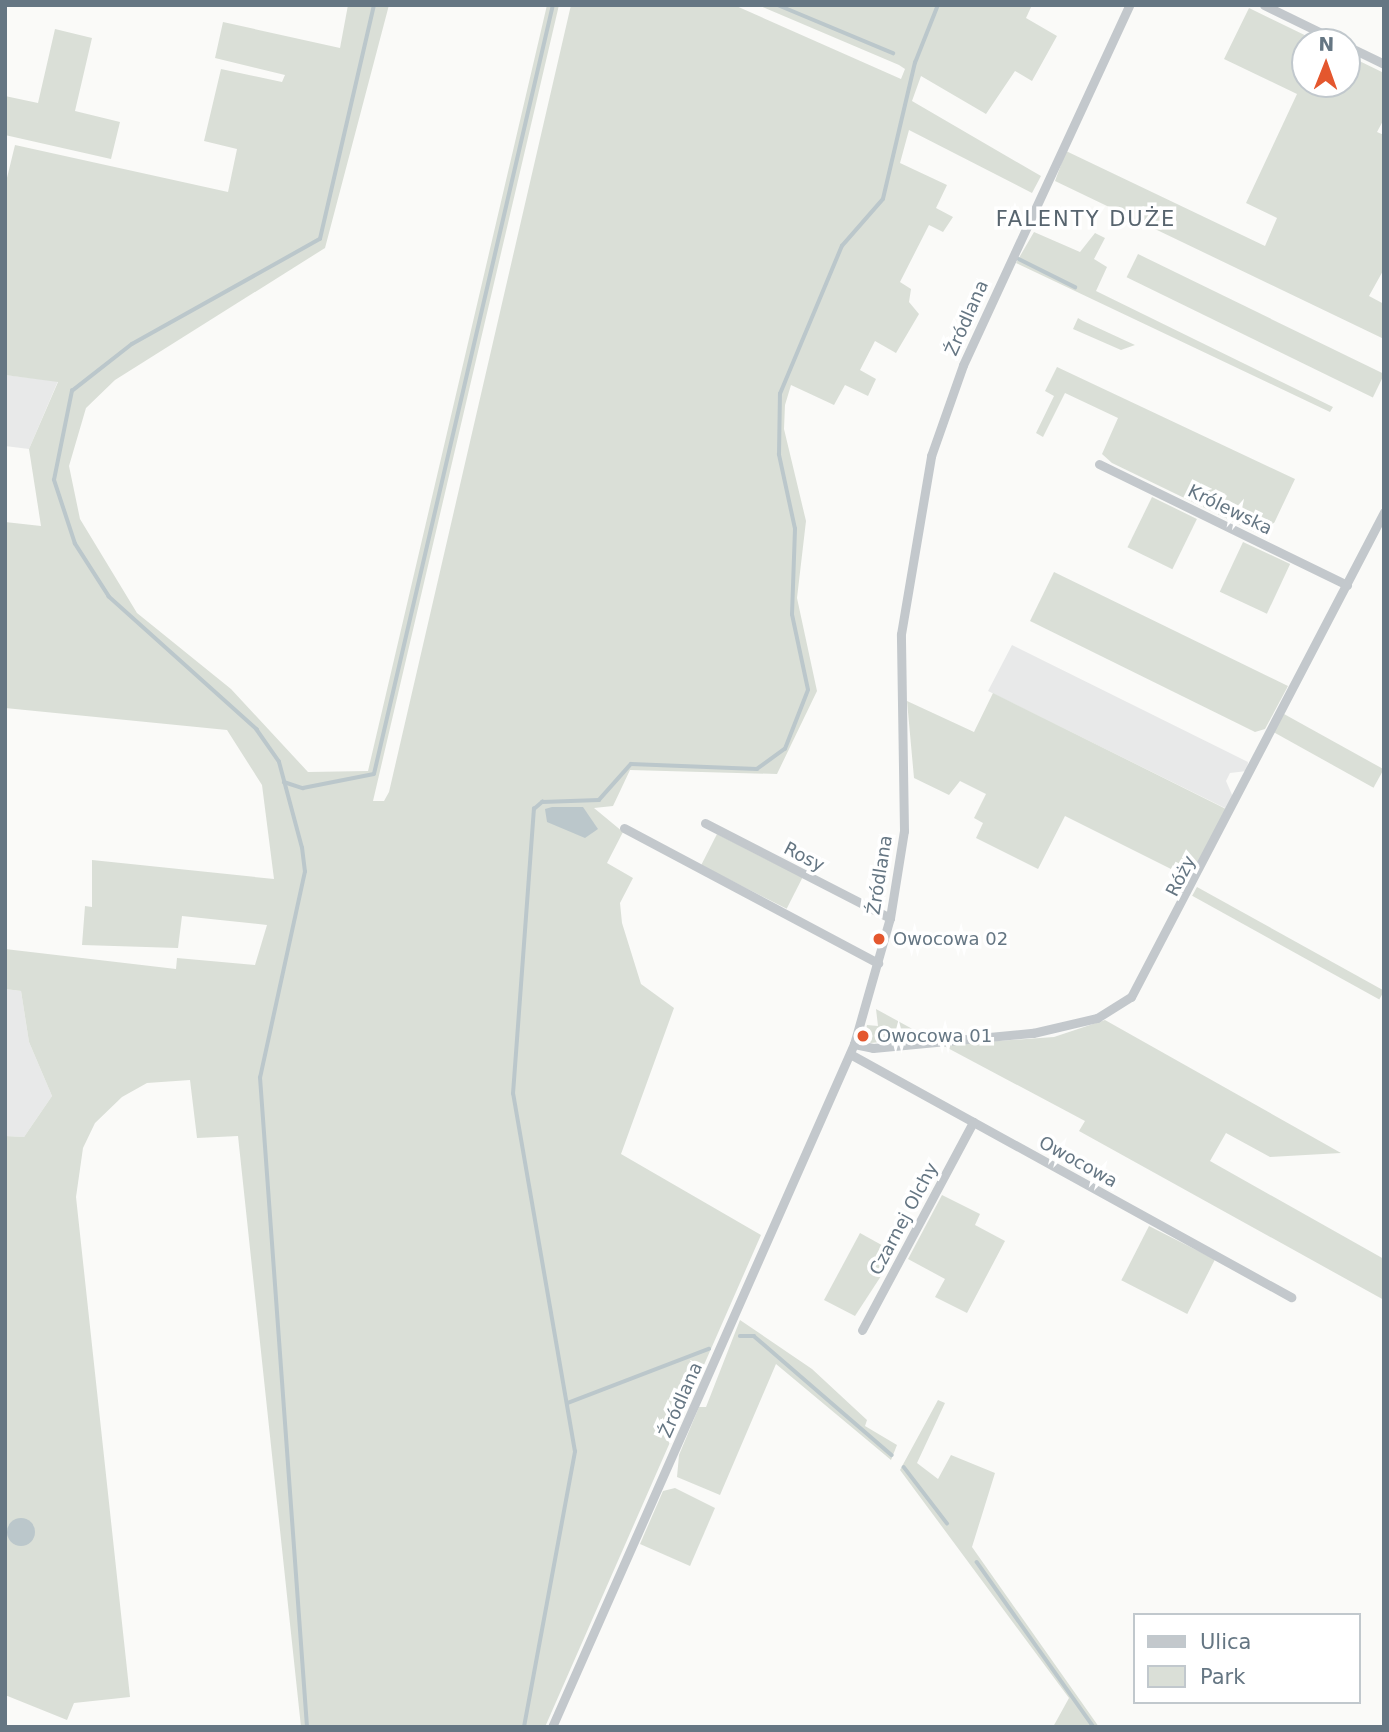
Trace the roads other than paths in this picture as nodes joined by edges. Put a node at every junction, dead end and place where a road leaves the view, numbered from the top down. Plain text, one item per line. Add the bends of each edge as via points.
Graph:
1 (1129, 5) edge
2 (1264, 5) edge
3 (1311, 28) edge
4 (1361, 53) edge
5 (1384, 64) edge
6 (1099, 464) dead end
7 (1384, 512) edge
8 (1347, 585) junction
9 (705, 823) dead end
10 (624, 828) dead end
11 (890, 918) junction
12 (878, 963) junction
13 (854, 1044) junction
14 (850, 1054) junction
15 (973, 1122) junction
16 (1291, 1297) dead end
17 (862, 1330) dead end
18 (552, 1727) edge

1 - 11 street, Źródlana via 963,365 931,456 902,621 907,793
2 - 3 street
4 - 5 street
6 - 8 street, Królewska
7 - 8 street, Róży
8 - 13 street, Róży via 1131,997 1097,1018 1033,1033 873,1048
9 - 11 street, Rosy
10 - 12 street
11 - 12 street, Źródlana
12 - 13 street, Źródlana
13 - 14 street, Źródlana
14 - 15 street, Owocowa
14 - 18 street, Źródlana
15 - 16 street, Owocowa
15 - 17 street, Czarnej Olchy

